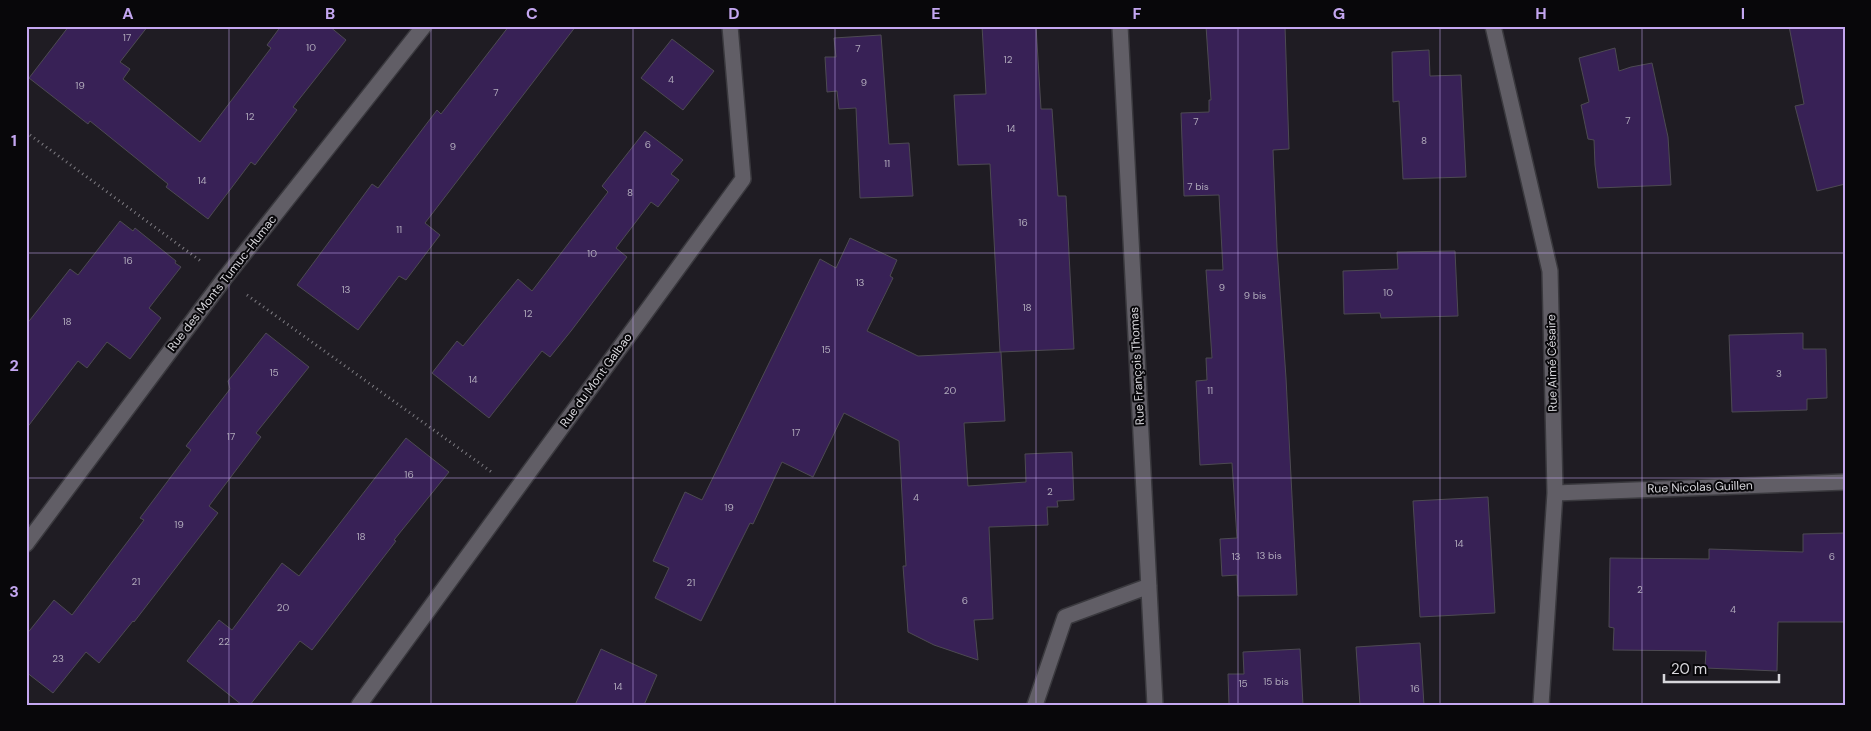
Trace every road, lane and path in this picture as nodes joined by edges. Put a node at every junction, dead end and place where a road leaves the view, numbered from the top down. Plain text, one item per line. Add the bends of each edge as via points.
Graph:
1 (424, 26) edge
2 (730, 26) edge
3 (1120, 26) edge
4 (1494, 26) edge
5 (26, 132) edge
6 (224, 279) junction
7 (1845, 482) edge
8 (516, 489) junction
9 (1555, 493) junction
10 (26, 544) edge
11 (1149, 586) junction
12 (359, 705) edge
13 (1035, 705) edge
14 (1155, 705) edge
15 (1541, 705) edge

1 - 6 street, Rue des Monts Tumuc-Humac
2 - 8 street, Rue du Mont Galbao via 743,180
3 - 11 street, Rue François Thomas
4 - 9 street, Rue Aimé Césaire via 1550,271
5 - 6 path
6 - 8 path
6 - 10 street, Rue des Monts Tumuc-Humac
7 - 9 street, Rue Nicolas Guillen
8 - 12 street, Rue du Mont Galbao
9 - 15 street, Rue Aimé Césaire
11 - 13 street via 1065,617
11 - 14 street, Rue François Thomas

